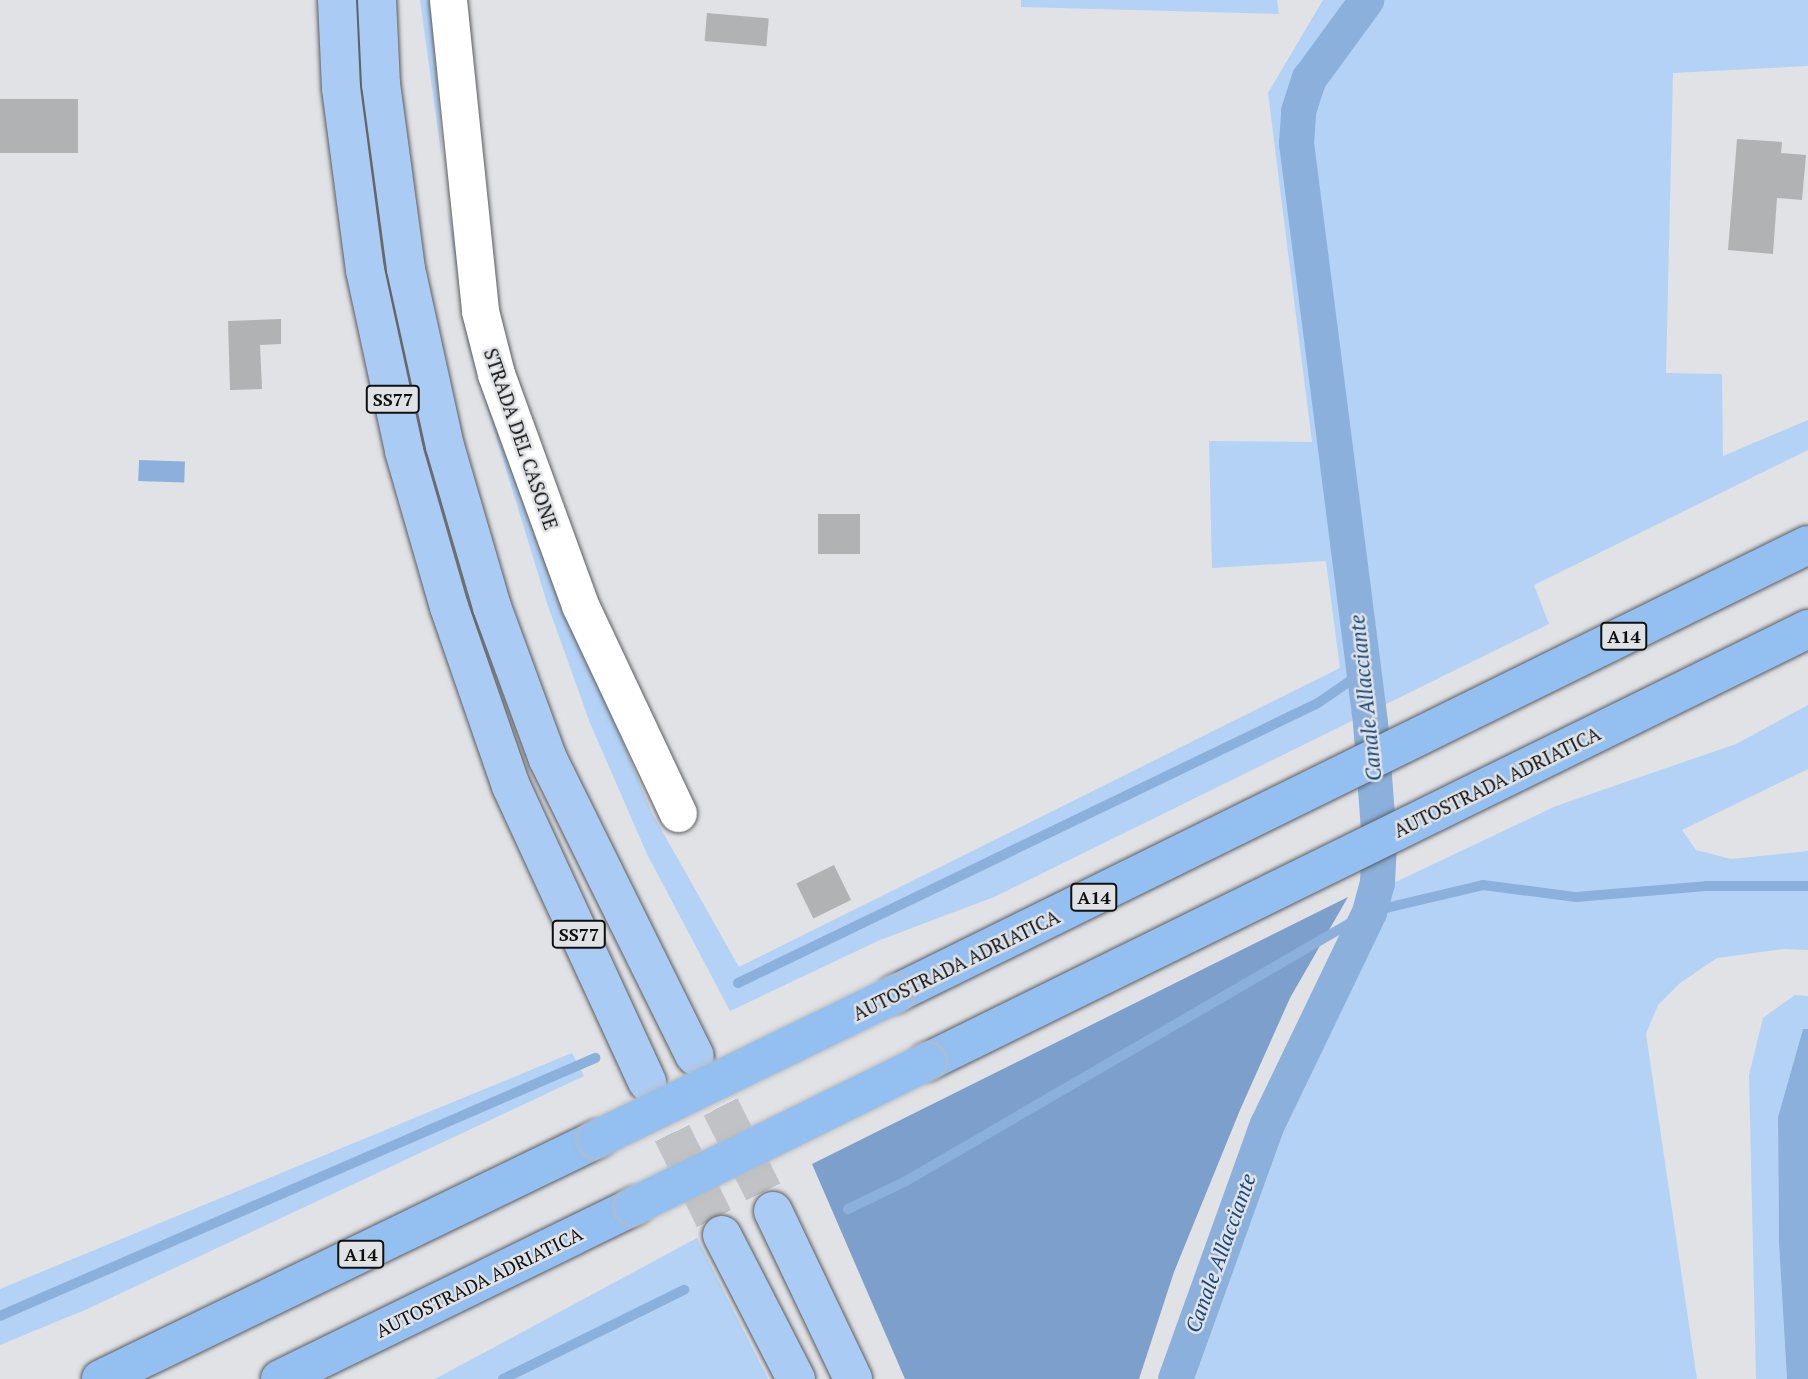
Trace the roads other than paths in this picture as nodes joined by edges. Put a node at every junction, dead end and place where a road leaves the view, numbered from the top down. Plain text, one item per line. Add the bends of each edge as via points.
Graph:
1 (337, 0) edge
2 (376, 0) edge
3 (448, 0) edge
4 (1808, 545) edge
5 (1808, 629) edge
6 (678, 813) dead end
7 (695, 1056) tunnel mouth
8 (647, 1082) tunnel mouth
9 (773, 1211) tunnel mouth
10 (722, 1235) tunnel mouth
11 (112, 1374) edge
12 (71, 1379) edge
13 (280, 1379) edge
14 (796, 1379) edge
15 (853, 1379) edge

1 - 8 highway, SS77 via 341,88 365,270 404,451 430,542 511,786
2 - 7 highway, SS77 via 381,84 406,269 445,446 488,594 548,759
3 - 6 street, STRADA DEL CASONE via 480,311 496,374 580,606
4 - 11 highway, AUTOSTRADA ADRIATICA / A14, bridge
5 - 13 highway, AUTOSTRADA ADRIATICA, bridge
9 - 15 highway
10 - 14 highway
11 - 12 highway, AUTOSTRADA ADRIATICA

